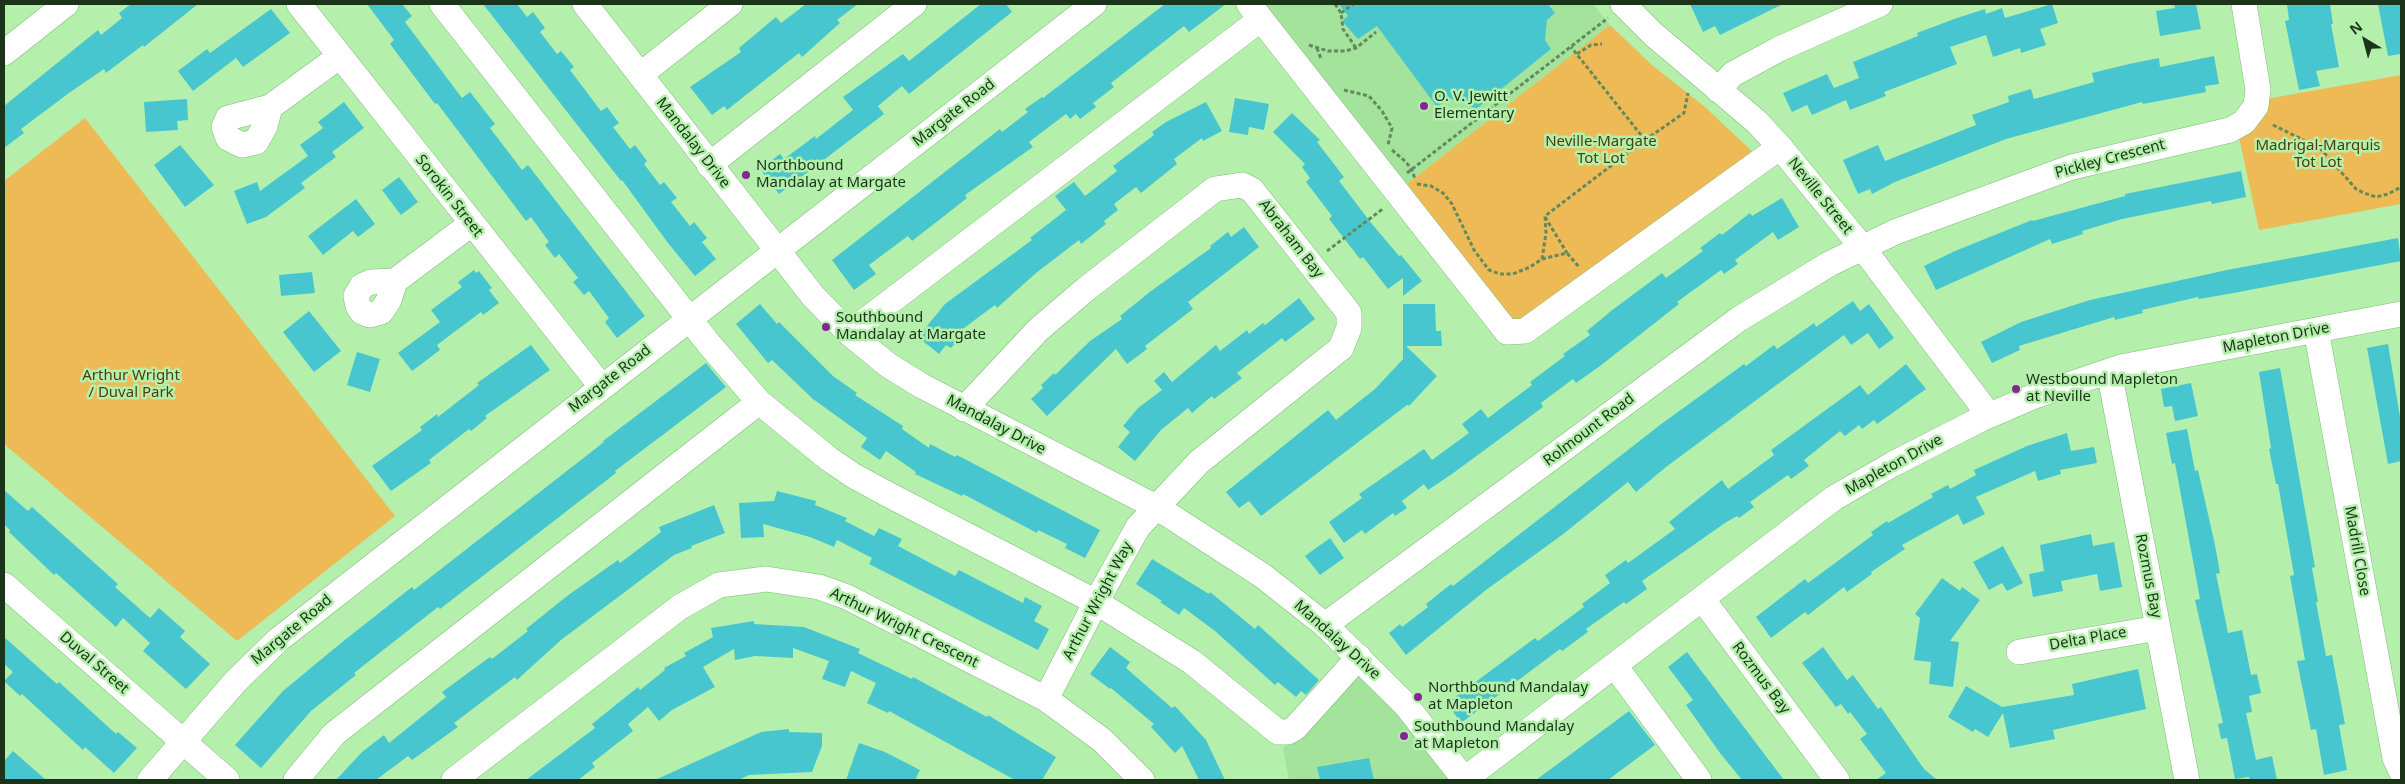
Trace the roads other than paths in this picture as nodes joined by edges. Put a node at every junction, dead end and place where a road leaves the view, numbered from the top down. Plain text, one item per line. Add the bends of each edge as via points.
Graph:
1 (66, 4) edge
2 (299, 4) edge
3 (442, 4) edge
4 (585, 4) edge
5 (730, 4) edge
6 (914, 4) edge
7 (1094, 4) edge
8 (1880, 4) edge
9 (2244, 4) edge
10 (1616, 11) edge
11 (1255, 12) edge
12 (4, 53) edge
13 (340, 56) junction
14 (640, 75) junction
15 (1718, 90) junction
16 (270, 107) dead end
17 (1780, 147) junction
18 (709, 165) junction
19 (471, 224) junction
20 (1862, 247) junction
21 (778, 251) junction
22 (395, 281) dead end
23 (2401, 314) edge
24 (688, 320) junction
25 (2316, 330) junction
26 (849, 333) junction
27 (2109, 371) junction
28 (601, 386) junction
29 (758, 402) junction
30 (964, 409) junction
31 (1989, 415) junction
32 (1158, 508) junction
33 (4, 585) edge
34 (1703, 600) junction
35 (1096, 602) junction
36 (1325, 625) junction
37 (2158, 628) junction
38 (2019, 652) dead end
39 (1359, 657) junction
40 (1615, 666) junction
41 (1046, 699) junction
42 (183, 741) junction
43 (2401, 771) edge
44 (150, 780) edge
45 (227, 780) edge
46 (296, 780) edge
47 (454, 780) edge
48 (1142, 780) edge
49 (1465, 780) edge
50 (1699, 780) edge
51 (1837, 780) edge
52 (2187, 780) edge

1 - 12 street
2 - 13 street, Sorokin Street
3 - 24 street
4 - 14 street, Mandalay Drive
5 - 14 street
6 - 18 street
7 - 21 street, Margate Road
8 - 15 street via 1779,48 1733,74
9 - 20 street, Pickley Crescent via 2258,90 2256,106 2244,122 2230,130 2072,167 1954,209
10 - 15 street, Neville Street via 1653,34
11 - 17 street via 1507,332 1524,331
11 - 26 street
13 - 16 street
13 - 19 street, Sorokin Street
14 - 18 street, Mandalay Drive
15 - 17 street, Neville Street
17 - 20 street, Neville Street
18 - 21 street, Mandalay Drive
19 - 22 street
19 - 28 street, Sorokin Street
20 - 31 street, Neville Street
20 - 36 street, Rolmount Road via 1739,319
21 - 24 street, Margate Road
21 - 26 street, Mandalay Drive via 813,296
23 - 25 street, Mapleton Drive
24 - 28 street, Margate Road
24 - 29 street
25 - 27 street, Mapleton Drive
25 - 43 street, Madrill Close via 2395,758
26 - 30 street, Mandalay Drive via 888,365
27 - 31 street, Mapleton Drive
27 - 37 street, Rozmus Bay
28 - 42 street, Margate Road via 264,651
29 - 35 street via 854,476
29 - 46 street via 334,734
30 - 32 street, Mandalay Drive
30 - 32 street, Abraham Bay via 1038,330 1215,189 1242,185 1252,190 1349,313 1347,338 1341,348 1199,462
31 - 34 street, Mapleton Drive via 1834,498
32 - 35 street, Arthur Wright Way via 1138,527
32 - 36 street, Mandalay Drive via 1263,576
33 - 42 street, Duval Street
34 - 40 street, Mapleton Drive
34 - 51 street, Rozmus Bay
35 - 39 street via 1192,662 1278,732 1295,728
35 - 41 street, Arthur Wright Way
36 - 39 street, Mandalay Drive
37 - 38 street, Delta Place
37 - 52 street, Rozmus Bay
39 - 49 street, Mandalay Drive via 1406,704
40 - 49 street, Mapleton Drive
40 - 50 street
41 - 47 street, Arthur Wright Crescent via 847,597 819,587 766,579 719,585 680,607
41 - 48 street, Arthur Wright Crescent via 1102,740
42 - 44 street, Margate Road
42 - 45 street

